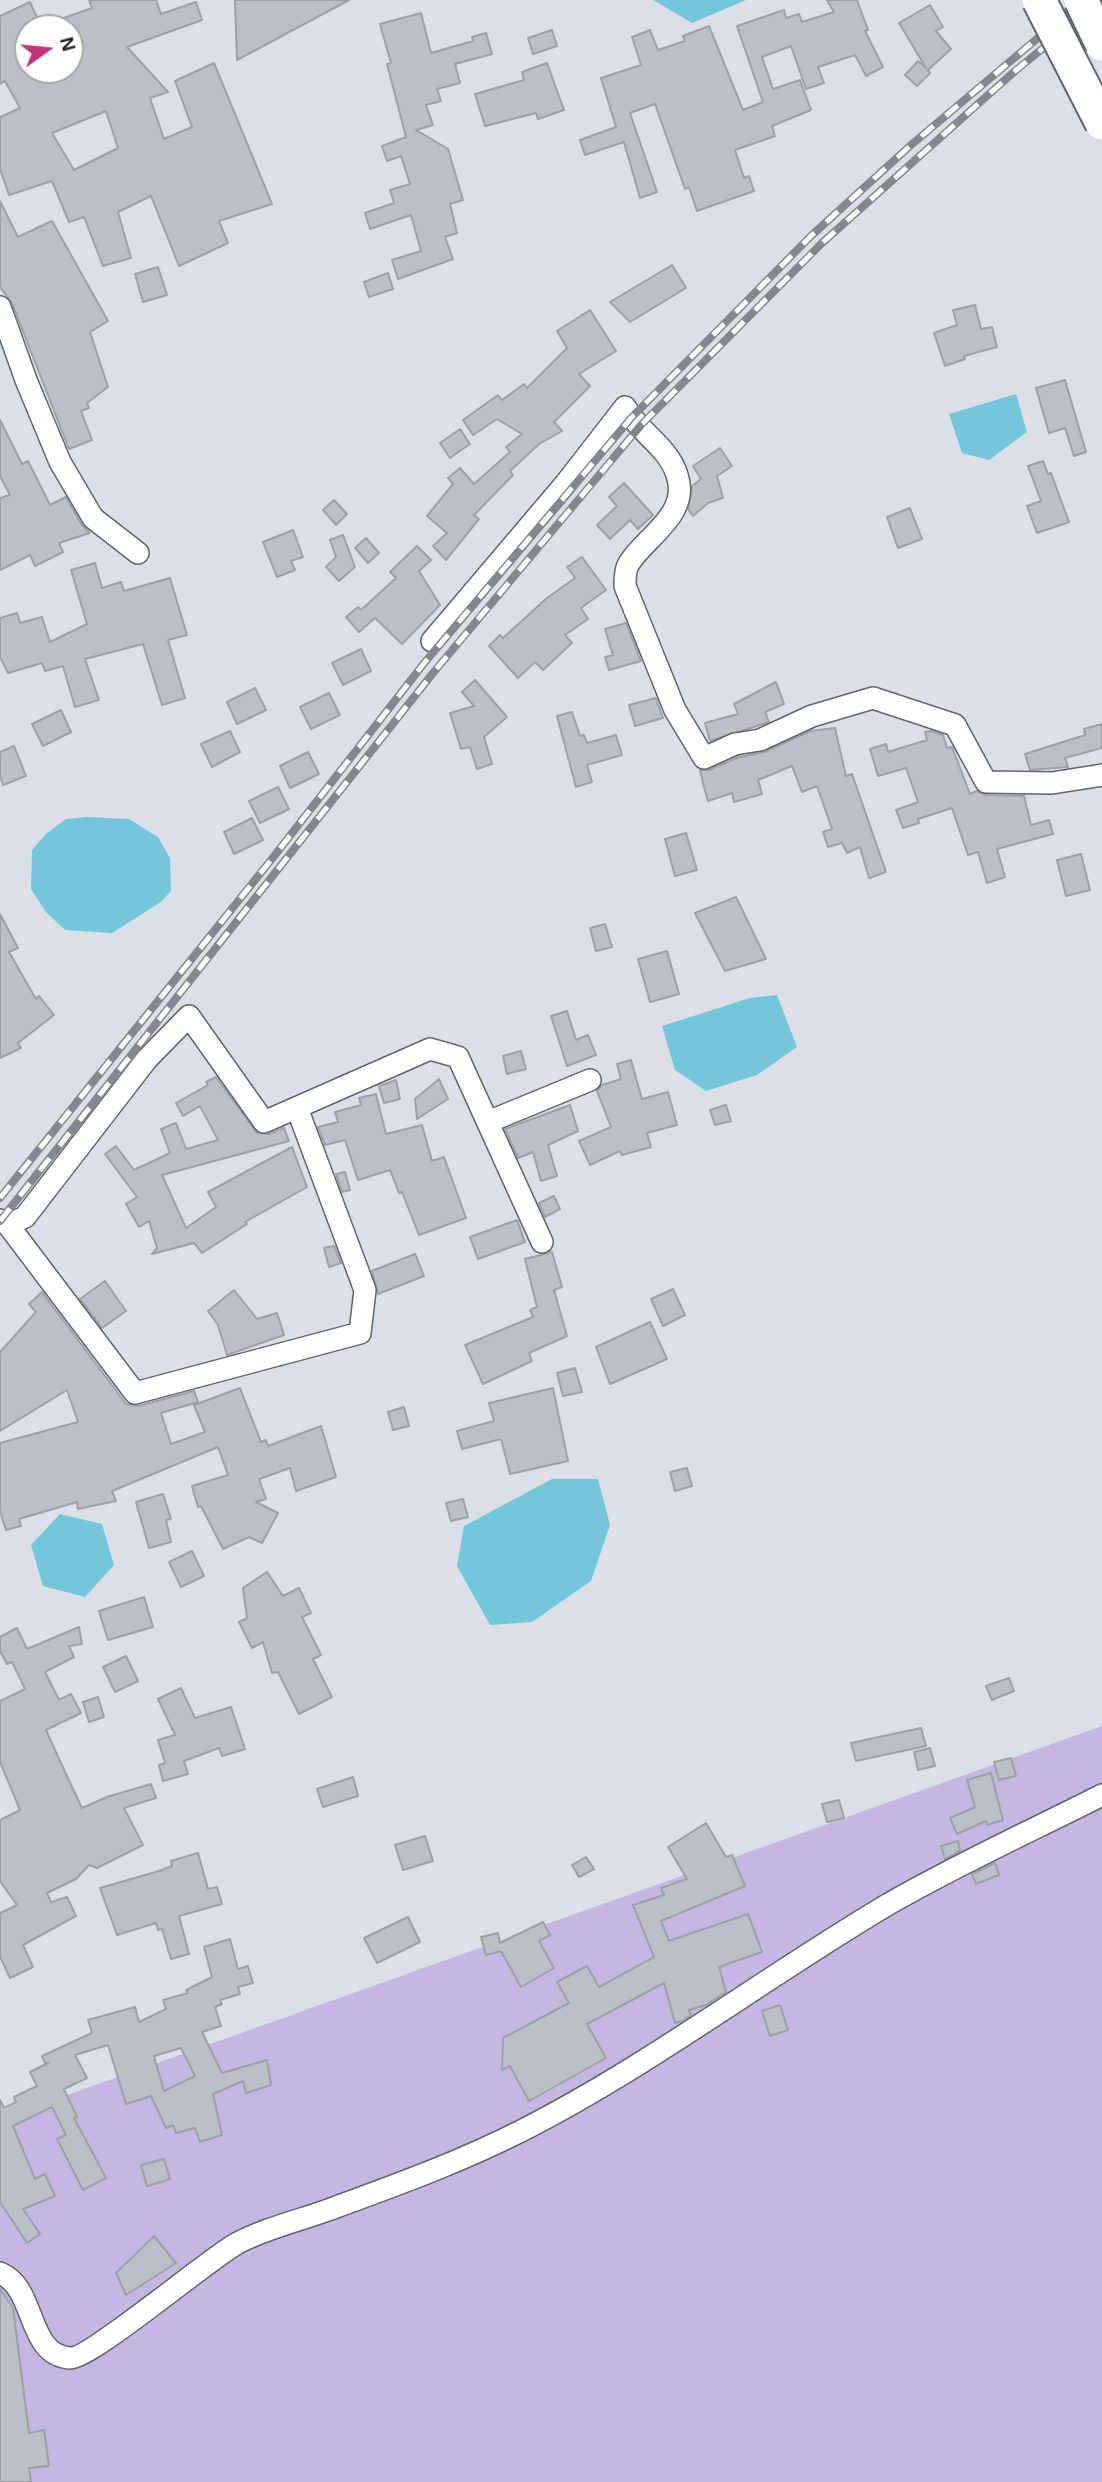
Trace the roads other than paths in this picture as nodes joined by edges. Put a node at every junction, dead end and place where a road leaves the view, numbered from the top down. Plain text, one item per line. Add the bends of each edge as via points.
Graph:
1 (1040, 0) edge
2 (1081, 0) edge
3 (1102, 44) edge
4 (1102, 123) edge
5 (0, 307) edge
6 (138, 553) dead end
7 (432, 641) dead end
8 (1102, 775) edge
9 (590, 1080) dead end
10 (297, 1108) junction
11 (488, 1122) junction
12 (4, 1223) edge
13 (542, 1242) dead end
14 (1102, 1795) edge
15 (0, 2273) edge

1 - 4 main road, bridge
2 - 3 main road, bridge
5 - 6 street via 60,461 93,518
7 - 8 street via 625,407 666,453 679,477 667,523 627,566 625,586 675,710 704,758 873,698 955,725 986,782 1052,783
9 - 11 street
10 - 11 street via 430,1049 458,1057
10 - 12 street via 264,1122 189,1016 147,1059 25,1217
10 - 12 street via 365,1290 360,1333 135,1393
11 - 13 street
14 - 15 street via 888,1905 531,2126 440,2169 238,2243 75,2358 56,2355 44,2344 18,2286

